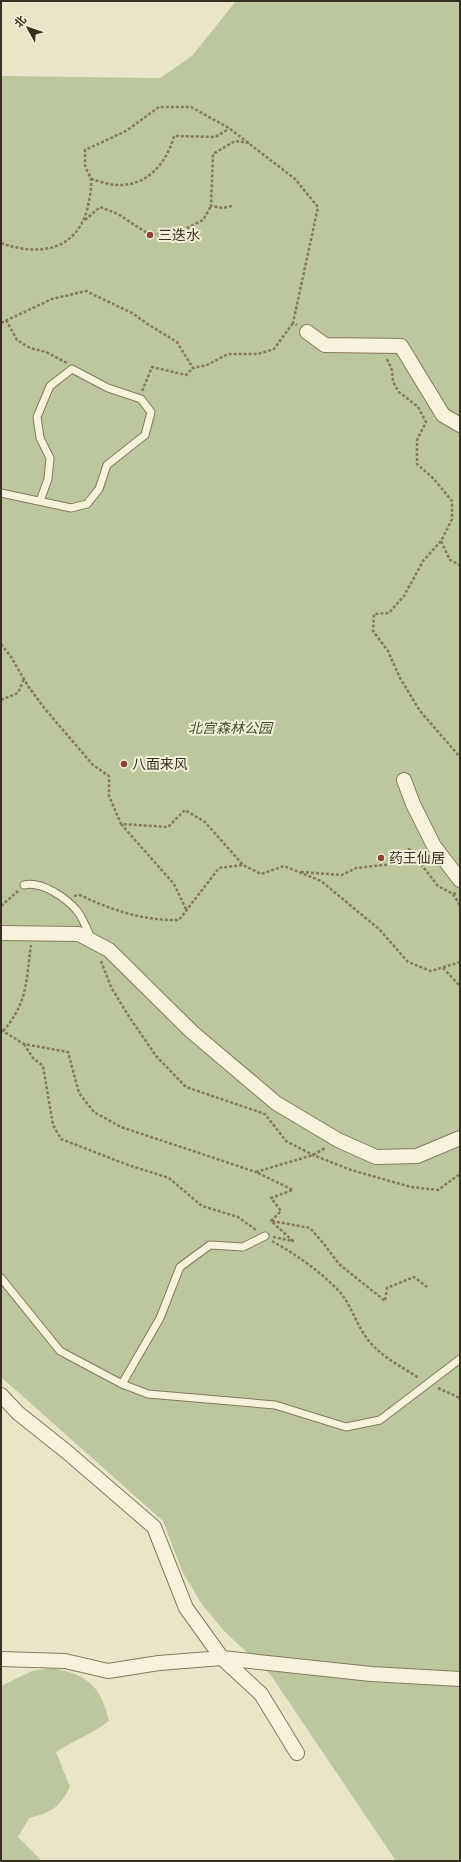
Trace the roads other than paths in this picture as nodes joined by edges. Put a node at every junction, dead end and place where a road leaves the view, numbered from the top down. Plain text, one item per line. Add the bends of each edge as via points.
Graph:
1 (307, 332) road end
2 (460, 425) edge
3 (1, 493) edge
4 (40, 501) junction
5 (404, 780) dead end
6 (460, 880) edge
7 (24, 885) road end
8 (1, 933) edge
9 (93, 941) junction
10 (460, 1138) edge
11 (265, 1236) road end
12 (1, 1278) edge
13 (460, 1359) edge
14 (122, 1384) junction
15 (1, 1395) edge
16 (222, 1658) junction
17 (1, 1659) edge
18 (460, 1679) edge
19 (297, 1753) dead end

1 - 2 street via 324,345 401,346 443,416
3 - 4 lane
4 - 4 lane via 71,508 87,504 99,490 108,465 145,435 151,412 141,399 108,388 72,369 50,386 37,417 40,438 50,458 48,479
5 - 6 street via 434,846
7 - 9 lane via 33,883 62,897 78,912
8 - 9 street via 79,934
9 - 10 street via 109,950 192,1032 276,1103 338,1140 376,1157 383,1157 417,1156
11 - 14 lane via 243,1248 210,1245 180,1267 160,1318
12 - 14 lane via 60,1351
13 - 14 lane via 380,1420 346,1427 275,1405 148,1394
15 - 16 street via 18,1413 68,1452 154,1527 186,1608
16 - 17 street via 159,1663 108,1671 65,1661
16 - 18 street via 371,1674
16 - 19 street via 261,1694

